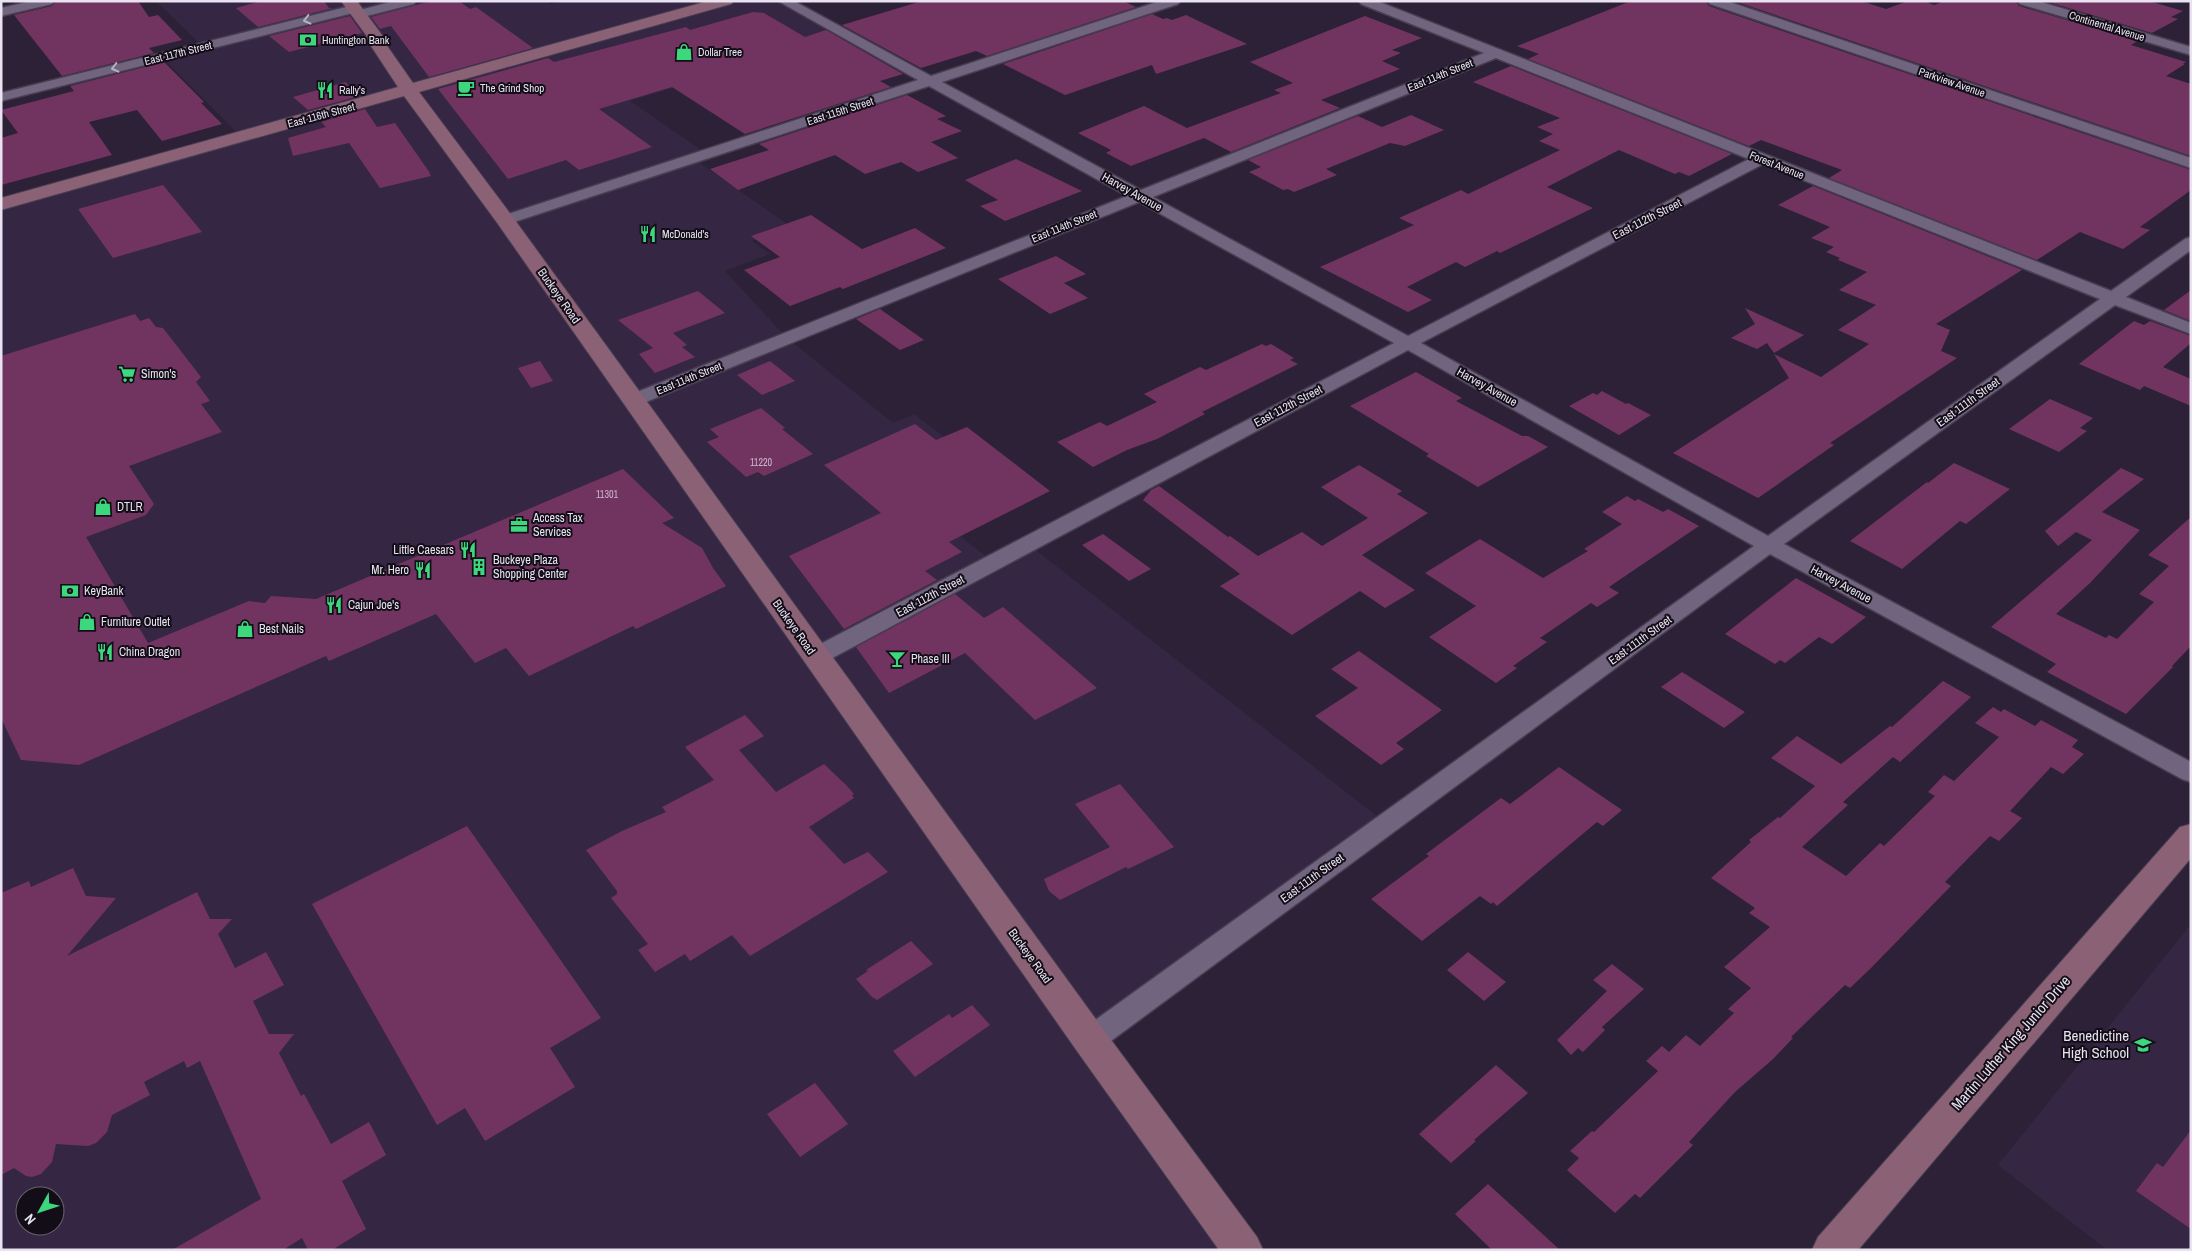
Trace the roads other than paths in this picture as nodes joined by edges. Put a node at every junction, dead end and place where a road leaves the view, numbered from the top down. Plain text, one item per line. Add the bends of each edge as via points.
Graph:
1 (48, 1) edge
2 (410, 1) edge
3 (726, 1) edge
4 (784, 1) edge
5 (1174, 1) edge
6 (1364, 1) edge
7 (1714, 1) edge
8 (2024, 1) edge
9 (354, 8) edge
10 (1, 12) edge
11 (2191, 51) edge
12 (1495, 53) junction
13 (930, 81) junction
14 (409, 91) junction
15 (1, 97) edge
16 (1761, 159) junction
17 (2191, 162) edge
18 (1138, 196) junction
19 (1, 204) edge
20 (505, 220) junction
21 (2191, 242) edge
22 (2112, 298) junction
23 (2191, 329) edge
24 (1408, 343) junction
25 (634, 400) junction
26 (1769, 545) junction
27 (815, 657) junction
28 (2191, 773) edge
29 (2191, 836) edge
30 (1090, 1040) junction
31 (1243, 1250) edge
32 (1832, 1250) edge

1 - 10 street
2 - 9 street, East 117th Street
3 - 14 street, East 116th Street
4 - 13 street, Harvey Avenue
5 - 13 street, East 115th Street
6 - 12 street, Forest Avenue
7 - 17 street, Parkview Avenue
8 - 11 street, Continental Avenue
9 - 14 street, Buckeye Road
9 -> 15 street, East 117th Street
12 - 16 street, Forest Avenue
12 - 18 street, East 114th Street
13 - 18 street, Harvey Avenue
13 - 20 street, East 115th Street
14 - 19 street, East 116th Street
14 - 20 street, Buckeye Road
16 - 22 street, Forest Avenue
16 - 24 street, East 112th Street
18 - 24 street, Harvey Avenue
18 - 25 street, East 114th Street
20 - 25 street, Buckeye Road
21 - 22 street, East 111th Street
22 - 23 street, Forest Avenue
22 - 26 street, East 111th Street
24 - 26 street, Harvey Avenue
24 - 27 street, East 112th Street
25 - 27 street, Buckeye Road
26 - 28 street, Harvey Avenue
26 - 30 street, East 111th Street
27 - 30 street, Buckeye Road
29 - 32 street, Martin Luther King Junior Drive
30 - 31 street, Buckeye Road

